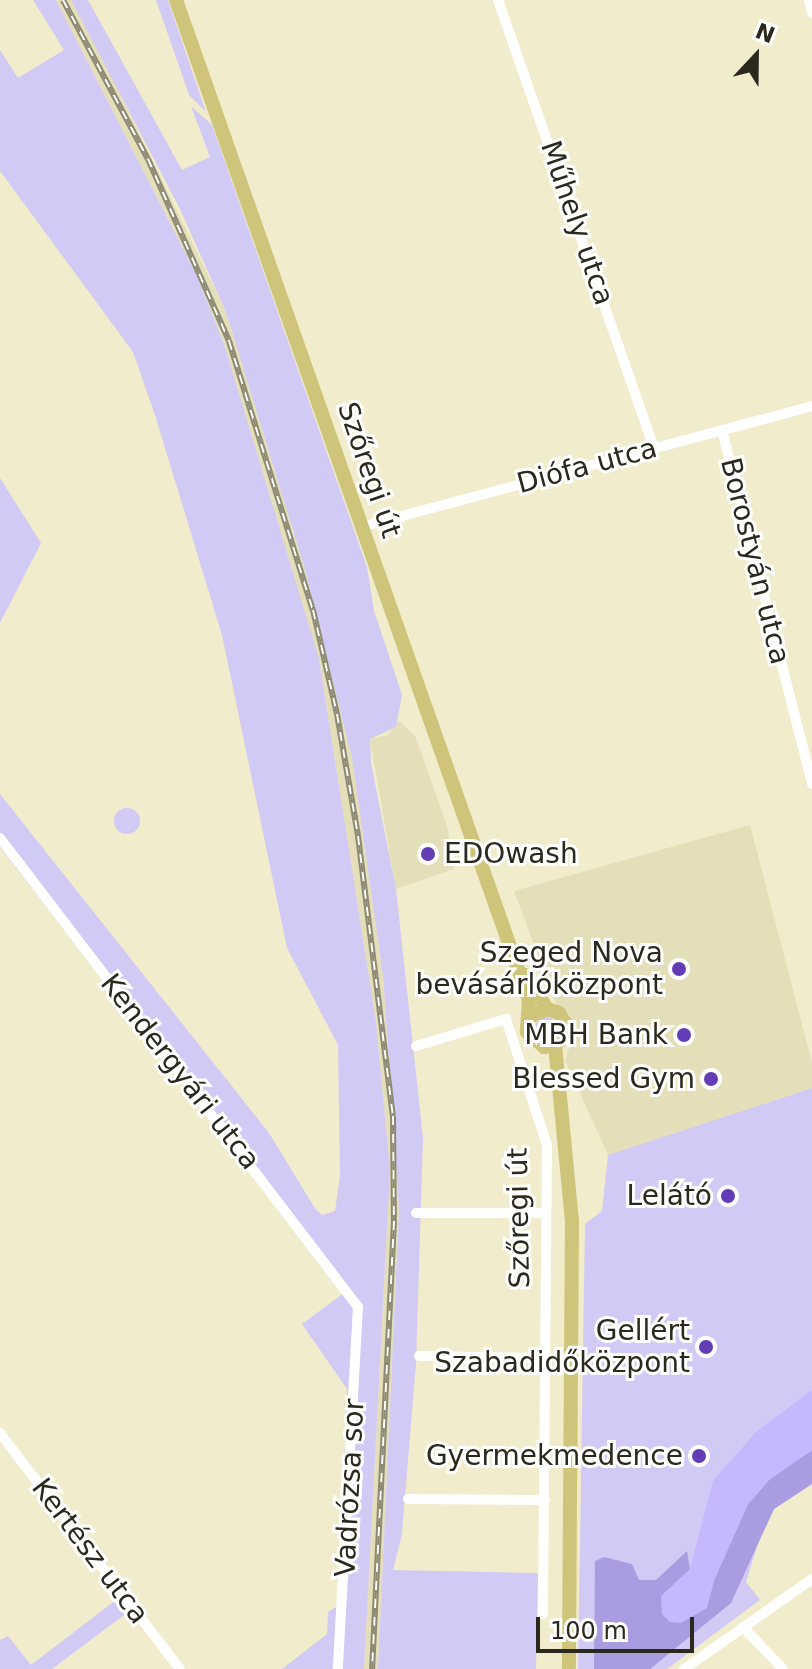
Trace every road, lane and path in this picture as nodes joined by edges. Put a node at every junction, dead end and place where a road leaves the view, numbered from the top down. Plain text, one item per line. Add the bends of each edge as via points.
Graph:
1 (176, 0) edge
2 (498, 0) edge
3 (809, 0) edge
4 (812, 13) edge
5 (812, 406) edge
6 (722, 430) junction
7 (654, 447) junction
8 (361, 527) junction
9 (812, 784) edge
10 (0, 838) edge
11 (513, 958) junction
12 (547, 1009) junction
13 (531, 1016) junction
14 (416, 1046) dead end
15 (549, 1046) junction
16 (416, 1213) dead end
17 (546, 1213) junction
18 (358, 1307) joint
19 (419, 1356) dead end
20 (546, 1358) junction
21 (0, 1433) edge
22 (408, 1499) dead end
23 (545, 1500) junction
24 (812, 1579) edge
25 (543, 1614) dead end
26 (743, 1627) junction
27 (567, 1666) edge
28 (180, 1669) edge
29 (338, 1669) edge
30 (684, 1669) edge
31 (783, 1669) edge

1 - 8 main road, Szőregi út
2 - 7 street, Műhely utca
3 - 4 street
5 - 6 street, Diófa utca
6 - 7 street, Diófa utca
6 - 9 street, Borostyán utca
7 - 8 street, Diófa utca
8 - 11 main road, Szőregi út
10 - 18 street, Kendergyári utca
11 - 12 main road, Szőregi út
11 - 13 main road, Szőregi út
12 - 13 main road
12 - 15 main road, Szőregi út via 559,1013 565,1023 564,1036
13 - 15 main road, Szőregi út via 527,1032
14 - 17 street, Szőregi út via 506,1019 547,1145
15 - 27 main road, Szőregi út via 560,1097 572,1221
16 - 17 street
17 - 20 street, Szőregi út
18 - 29 street, Vadrózsa sor
19 - 20 street
20 - 23 street, Szőregi út
21 - 28 street, Kertész utca
22 - 23 street
23 - 25 street, Szőregi út
24 - 26 street
26 - 30 street
26 - 31 street

